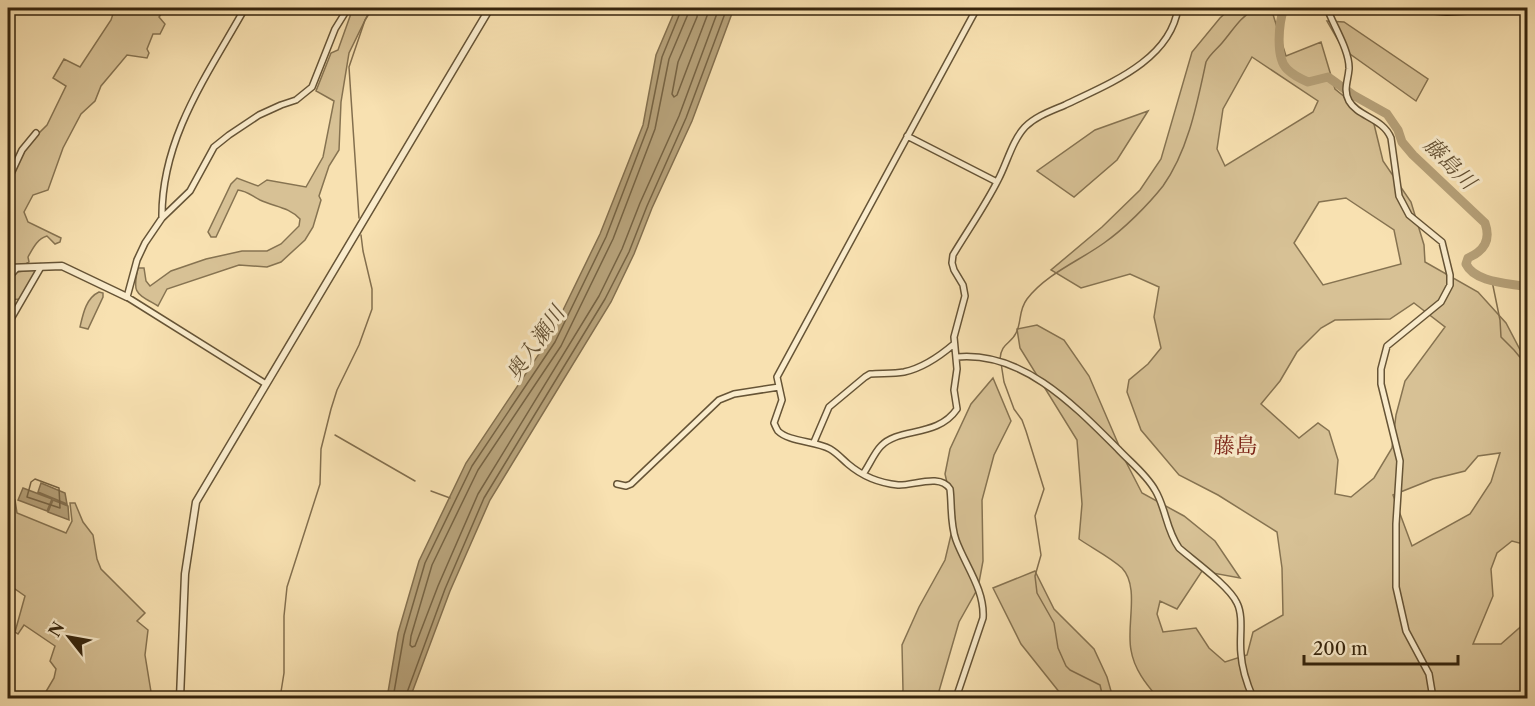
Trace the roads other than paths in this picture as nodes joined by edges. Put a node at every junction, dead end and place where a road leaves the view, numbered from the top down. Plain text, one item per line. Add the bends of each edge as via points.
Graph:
1 (245, 8) edge
2 (348, 8) edge
3 (490, 8) edge
4 (977, 8) edge
5 (1178, 8) edge
6 (1327, 8) edge
7 (1408, 8) edge
8 (1507, 8) edge
9 (36, 133) dead end
10 (907, 136) junction
11 (8, 180) edge
12 (997, 182) junction
13 (162, 218) junction
14 (41, 267) junction
15 (8, 268) edge
16 (16, 268) junction
17 (8, 278) edge
18 (127, 297) junction
19 (8, 324) edge
20 (954, 344) junction
21 (957, 357) junction
22 (266, 384) junction
23 (779, 387) junction
24 (8, 411) edge
25 (8, 430) edge
26 (814, 442) junction
27 (864, 474) junction
28 (617, 484) dead end
29 (180, 699) edge
30 (956, 699) edge
31 (1253, 699) edge
32 (1432, 699) edge

1 - 13 street via 180,124 165,173
2 - 13 street via 335,29 312,87 297,100 271,109 220,141 190,191
3 - 22 street
4 - 10 street
5 - 12 street via 1175,23 1157,50 1134,69 1024,128
6 - 32 street via 1347,55 1348,98 1389,131 1399,196 1409,215 1442,242 1450,275 1450,285 1441,302 1387,346 1381,384 1400,461 1396,587 1406,631 1428,674
7 - 8 main road
9 - 11 street via 22,150
10 - 12 street
10 - 23 street via 777,377
12 - 20 street via 953,255 954,270 965,296
13 - 18 street via 137,260
14 - 16 street
14 - 18 street via 62,266
14 - 19 street
15 - 16 street
16 - 17 street
18 - 22 street
20 - 21 street
20 - 26 street via 916,368 865,377 830,407
21 - 27 street via 957,409 951,417 881,445
21 - 31 street via 988,357 1049,387 1093,424 1150,482 1173,540 1237,602 1245,680
22 - 29 street via 195,507 184,582
23 - 26 street via 783,400 774,423 778,430
23 - 28 street via 720,400 631,484
24 - 25 street
26 - 27 street
27 - 30 street via 901,485 942,482 950,489 955,538 984,608

